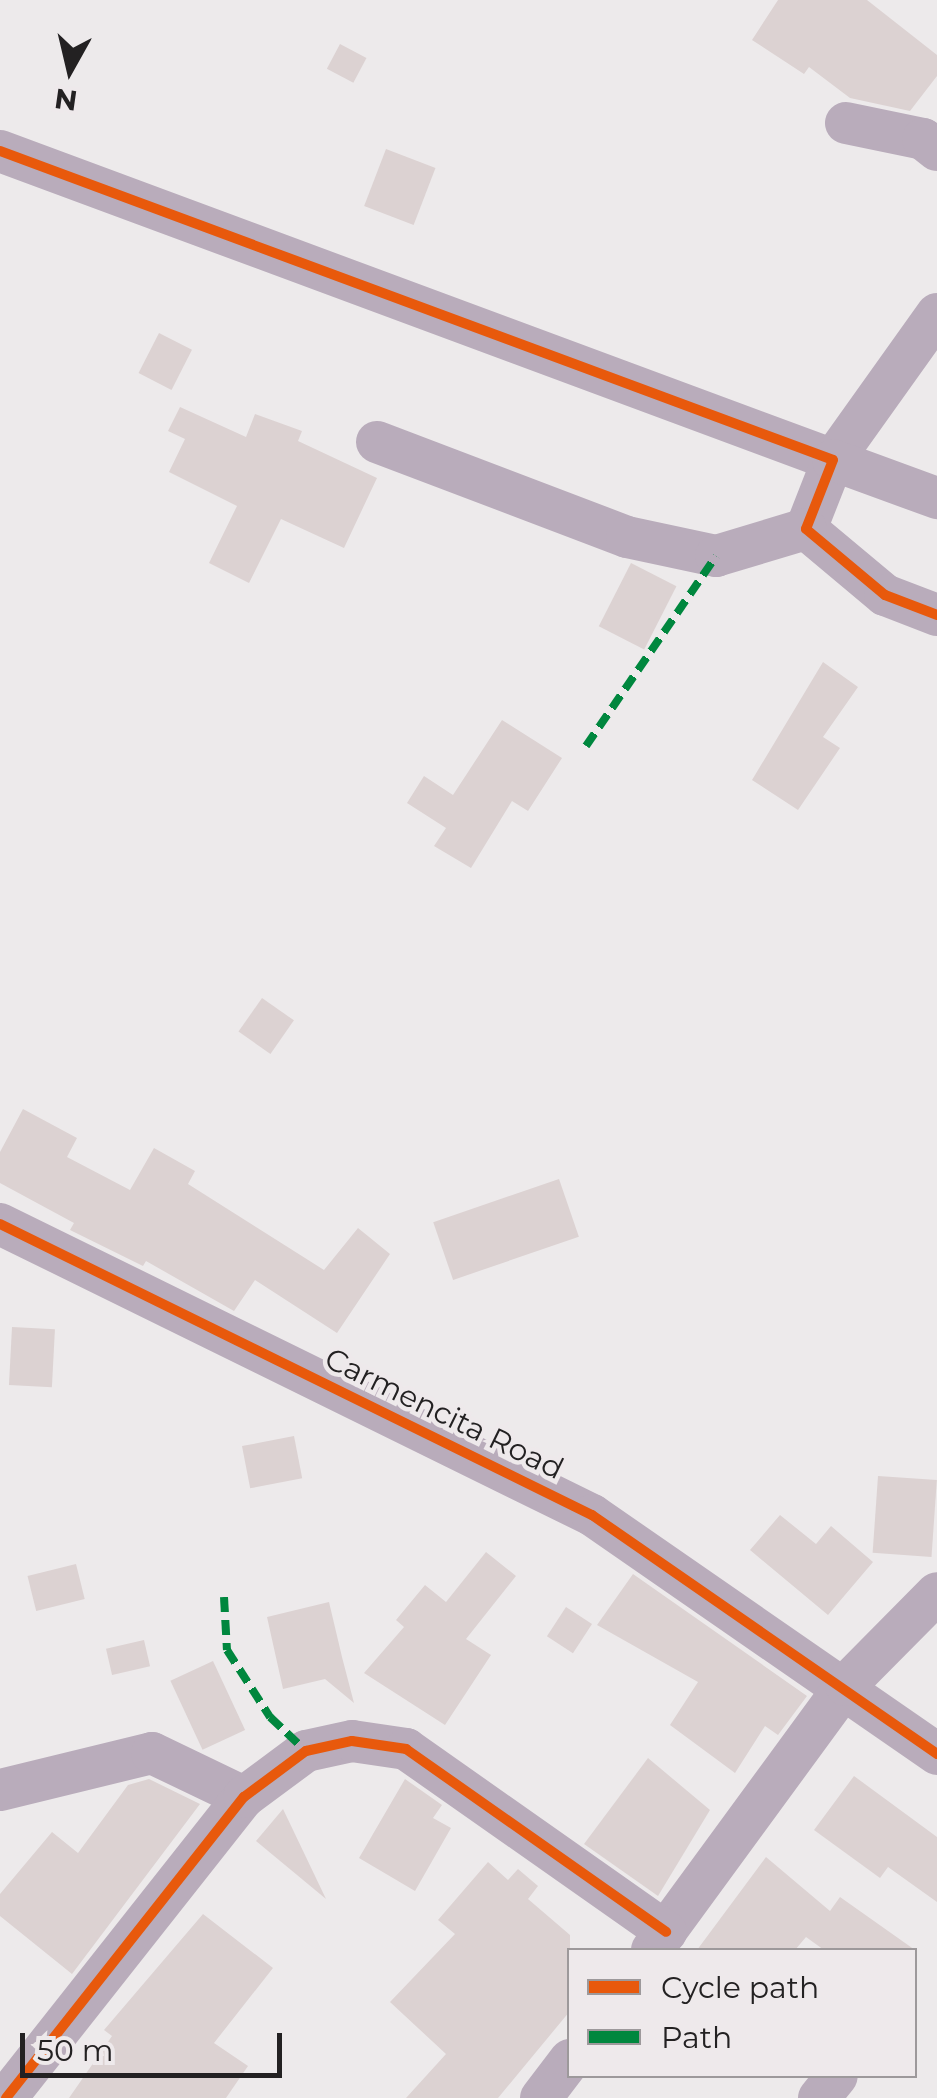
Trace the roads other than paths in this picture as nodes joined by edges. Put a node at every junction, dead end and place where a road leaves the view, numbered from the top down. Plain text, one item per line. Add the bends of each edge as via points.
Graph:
1 (846, 123) dead end
2 (937, 150) edge
3 (0, 151) edge
4 (937, 314) edge
5 (376, 442) dead end
6 (833, 460) junction
7 (937, 498) edge
8 (806, 528) junction
9 (937, 615) edge
10 (0, 1224) edge
11 (937, 1593) edge
12 (846, 1684) junction
13 (937, 1754) edge
14 (0, 1790) edge
15 (244, 1797) junction
16 (659, 1942) edge
17 (567, 2064) edge
18 (835, 2078) edge
19 (6, 2098) edge
20 (541, 2098) edge
21 (819, 2098) edge

1 - 2 street via 923,140
3 - 6 street
4 - 6 street
5 - 8 street via 626,538 716,556
6 - 7 street
6 - 8 street
8 - 9 street via 885,595
10 - 12 street, Carmencita Road via 592,1514
11 - 12 street
12 - 13 street, Carmencita Road
12 - 16 street
14 - 15 street via 152,1753
15 - 16 street via 306,1750 352,1741 406,1749
15 - 19 street
17 - 20 street
18 - 21 street

